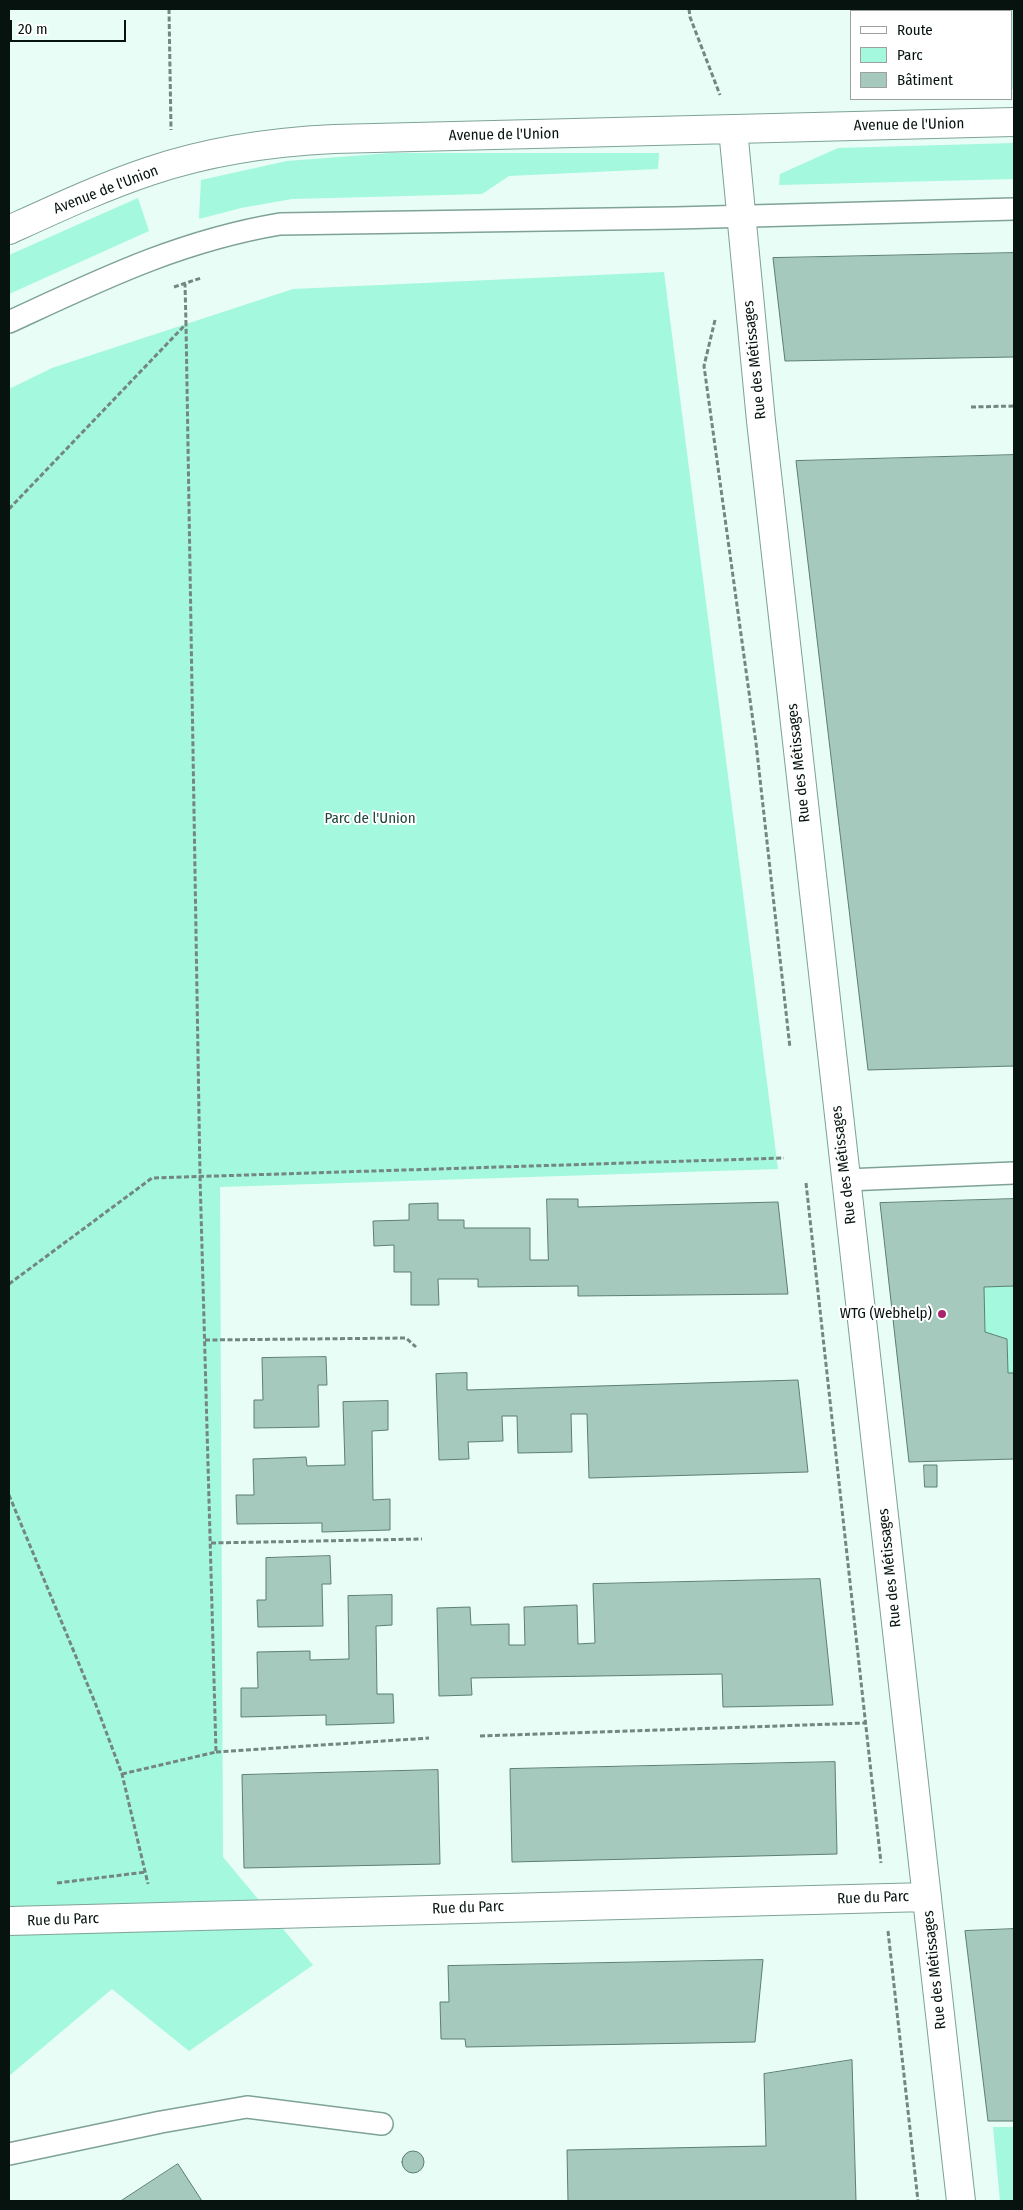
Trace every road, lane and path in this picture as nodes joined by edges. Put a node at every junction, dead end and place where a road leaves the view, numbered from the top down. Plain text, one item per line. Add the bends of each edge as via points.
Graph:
1 (169, 9) edge
2 (689, 9) edge
3 (1014, 122) edge
4 (733, 129) junction
5 (172, 165) junction
6 (1014, 209) edge
7 (740, 215) junction
8 (9, 230) edge
9 (203, 278) dead end
10 (185, 284) junction
11 (168, 289) dead end
12 (716, 319) dead end
13 (9, 322) edge
14 (186, 324) junction
15 (971, 406) dead end
16 (1014, 406) edge
17 (9, 509) edge
18 (790, 1048) dead end
19 (784, 1158) dead end
20 (1014, 1173) edge
21 (200, 1176) junction
22 (846, 1180) junction
23 (806, 1183) dead end
24 (9, 1284) edge
25 (205, 1340) junction
26 (416, 1347) dead end
27 (9, 1495) edge
28 (422, 1539) dead end
29 (210, 1544) junction
30 (865, 1722) junction
31 (480, 1736) dead end
32 (429, 1738) dead end
33 (216, 1752) junction
34 (122, 1774) junction
35 (146, 1872) junction
36 (48, 1884) dead end
37 (927, 1897) junction
38 (884, 1898) junction
39 (152, 1917) junction
40 (9, 1921) edge
41 (382, 2124) dead end
42 (9, 2154) edge
43 (918, 2201) edge
44 (961, 2201) edge

1 - 5 path
2 - 4 path
3 - 4 street, Avenue de l'Union
4 - 5 street, Avenue de l'Union via 294,141 236,149
4 - 7 street, Rue des Métissages
5 - 8 street, Avenue de l'Union via 150,171
6 - 7 lane
7 - 13 lane via 280,224 243,230 168,252
7 - 22 street, Rue des Métissages
9 - 10 path
10 - 11 path
10 - 14 path
12 - 18 path via 704,366 756,743
14 - 17 path
14 - 21 path
15 - 16 path
19 - 21 path
20 - 22 lane
21 - 24 path via 152,1178
21 - 25 path
22 - 37 street, Rue des Métissages
23 - 30 path
25 - 26 path via 406,1338
25 - 29 path
27 - 34 path
28 - 29 path
29 - 33 path
30 - 31 path
30 - 38 path
32 - 33 path
33 - 34 path
34 - 35 path
35 - 36 path
35 - 39 path
37 - 38 street, Rue du Parc
37 - 44 street, Rue des Métissages
38 - 39 street, Rue du Parc
38 - 43 path
39 - 40 street, Rue du Parc
41 - 42 lane via 247,2107

